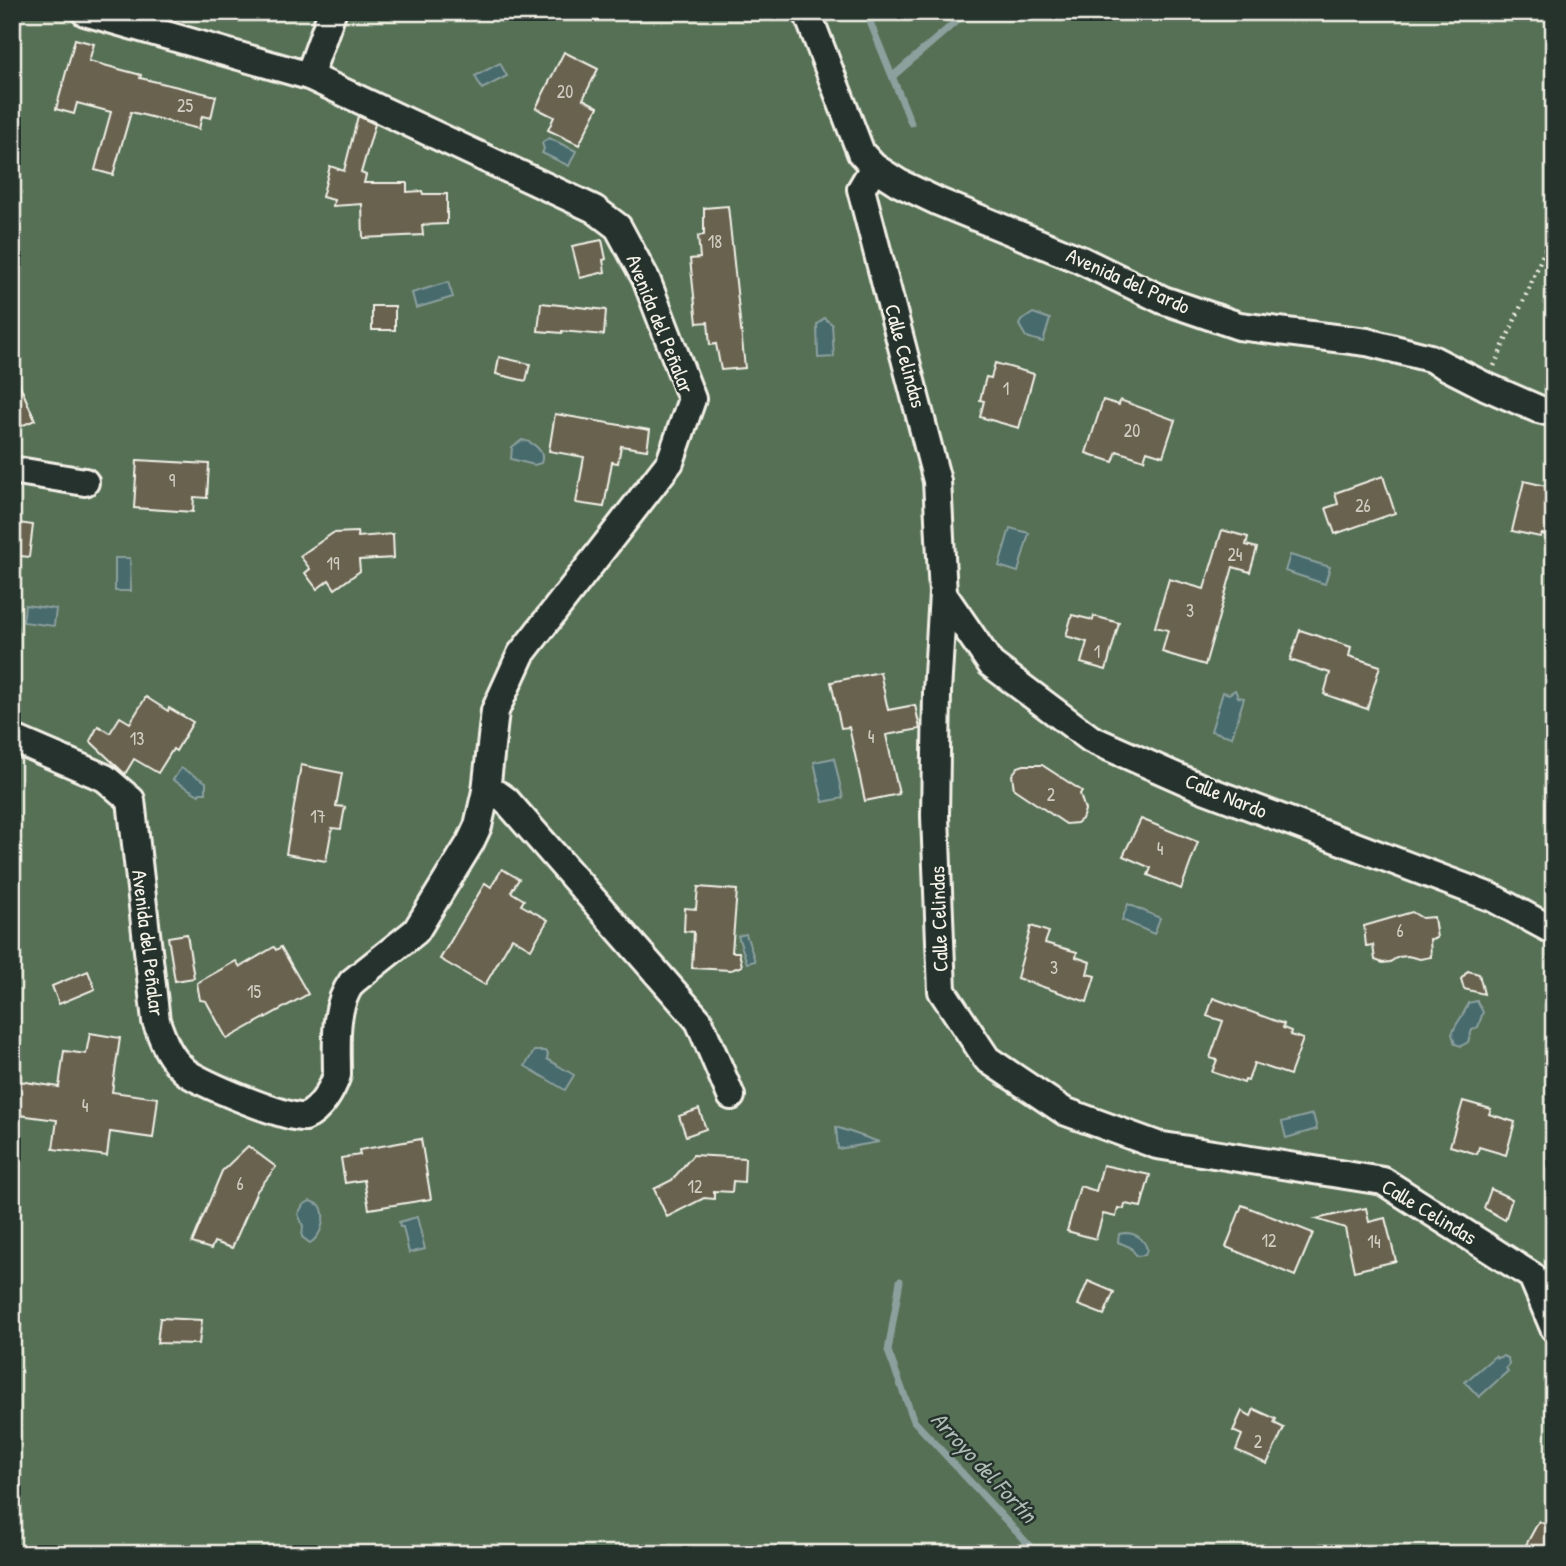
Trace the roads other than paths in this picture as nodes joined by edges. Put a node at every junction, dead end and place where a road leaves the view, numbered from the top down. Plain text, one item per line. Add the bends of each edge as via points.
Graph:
1 (85, 12) edge
2 (332, 12) edge
3 (807, 12) edge
4 (309, 76) junction
5 (874, 167) junction
6 (1554, 413) edge
7 (12, 470) edge
8 (85, 482) dead end
9 (943, 594) junction
10 (12, 738) edge
11 (486, 791) junction
12 (1554, 931) edge
13 (731, 1096) dead end
14 (1554, 1328) edge

1 - 4 street, Avenida del Peñalar
2 - 4 street
3 - 5 street, Avenida del Pardo via 851,134
4 - 11 street, Avenida del Peñalar via 594,209 618,227 646,279 692,399 670,462 521,654 495,711
5 - 6 street, Avenida del Pardo via 939,202 1081,260 1163,300 1239,326 1367,342 1430,358
5 - 9 street, Calle Celindas via 861,189 937,481
7 - 8 street
9 - 12 street, Calle Nardo via 991,664 1091,739 1204,789 1493,898
9 - 14 street, Calle Celindas via 935,816 942,991 987,1059 1064,1111 1157,1145 1383,1181 1532,1276
10 - 11 street, Avenida del Peñalar via 104,778 131,800 156,1021 167,1052 188,1074 297,1118 313,1111 334,1084 339,1011 346,990 422,923 470,843
11 - 13 street via 506,800 699,1021

